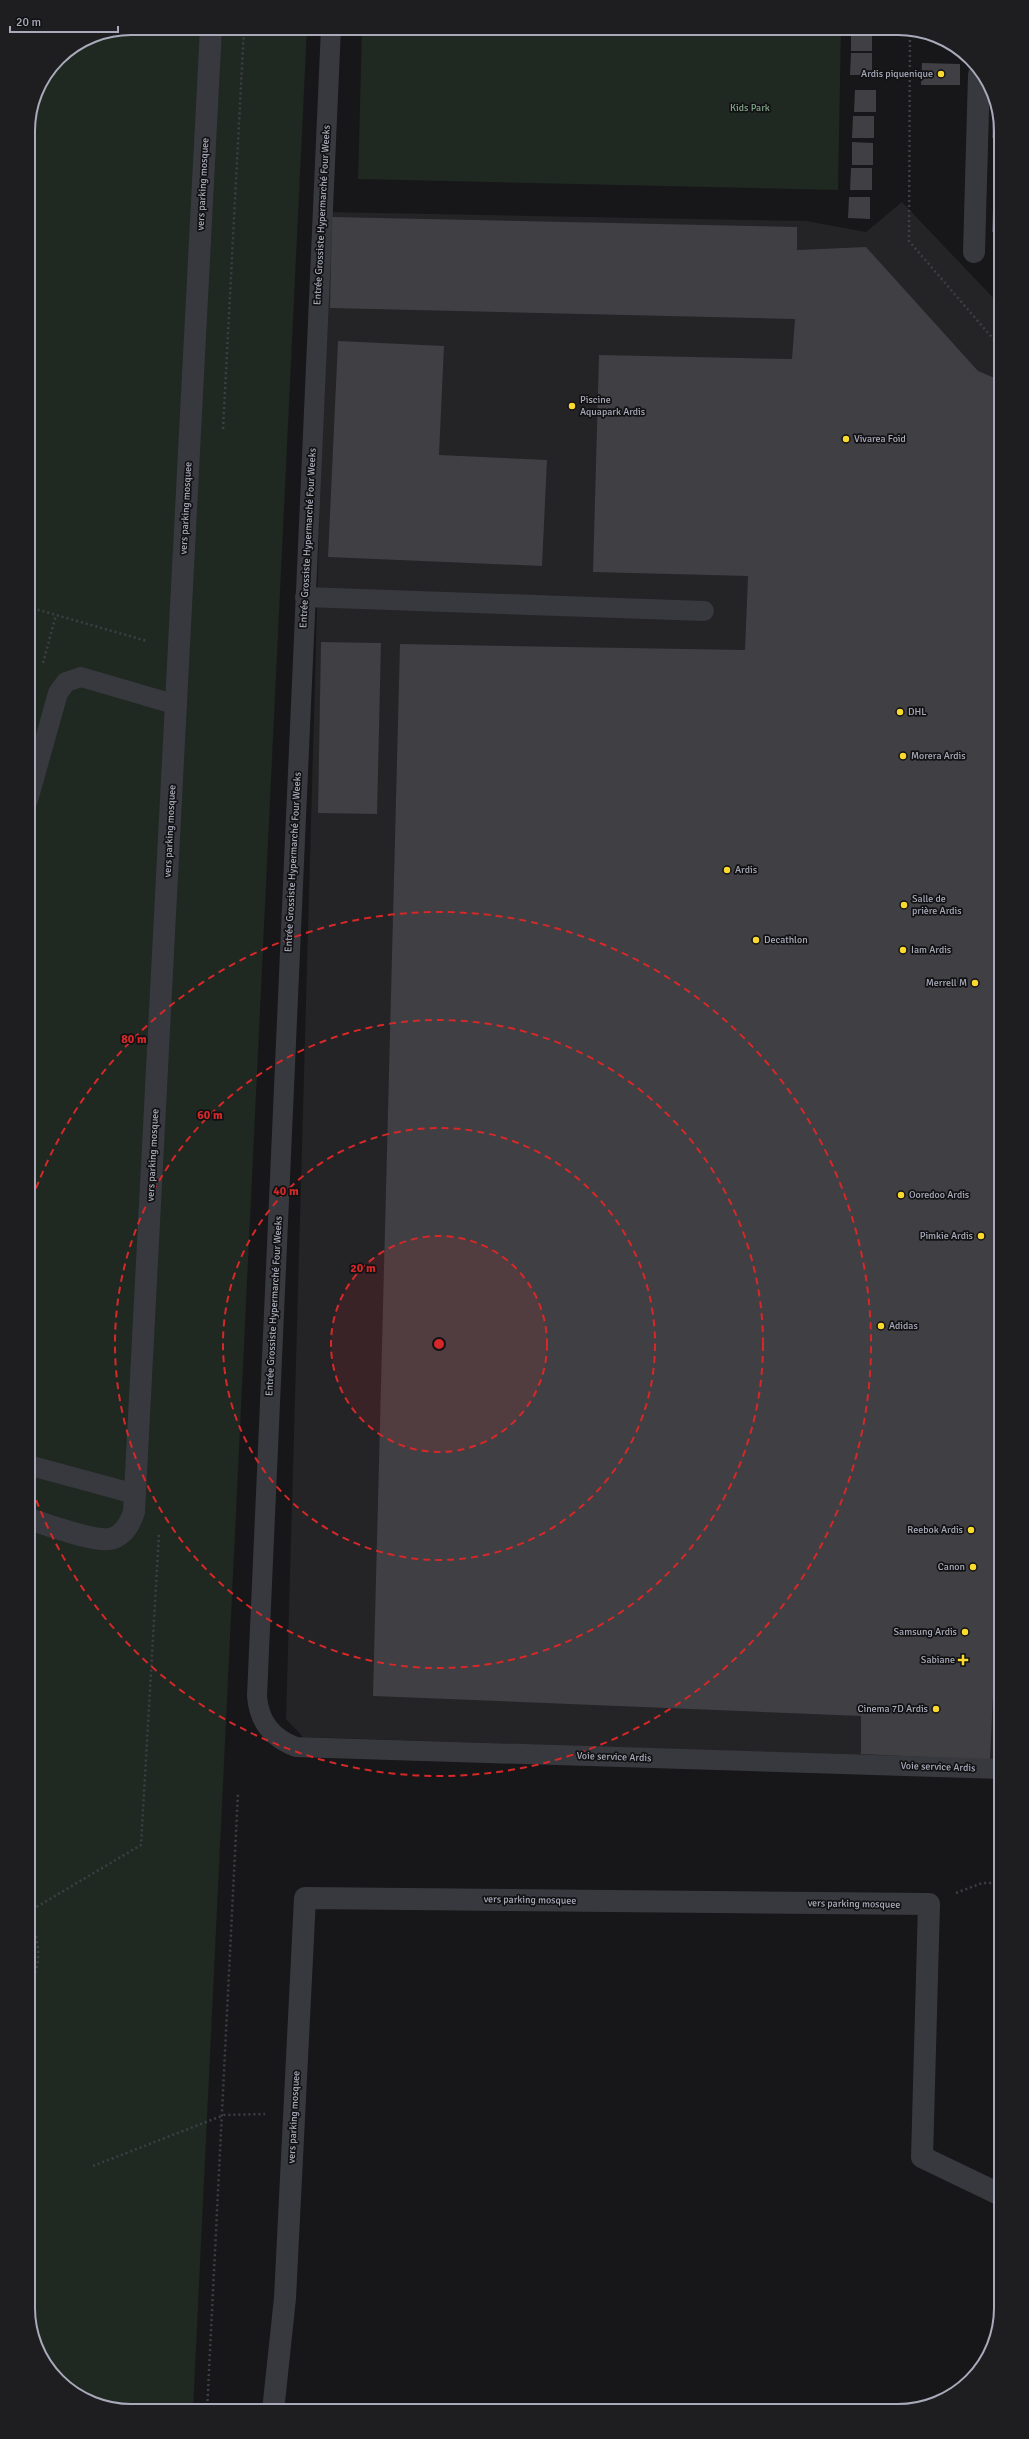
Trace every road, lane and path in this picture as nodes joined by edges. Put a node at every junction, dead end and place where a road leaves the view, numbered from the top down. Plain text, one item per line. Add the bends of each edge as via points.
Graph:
1 (211, 35) edge
2 (331, 35) edge
3 (910, 36) edge
4 (979, 80) edge
5 (974, 252) dead end
6 (994, 340) edge
7 (305, 597) junction
8 (35, 609) edge
9 (704, 611) dead end
10 (147, 641) dead end
11 (177, 705) junction
12 (35, 775) edge
13 (35, 1467) edge
14 (135, 1494) junction
15 (35, 1521) edge
16 (257, 1696) joint
17 (994, 1769) edge
18 (238, 1793) dead end
19 (994, 1883) edge
20 (929, 1904) junction
21 (35, 1929) edge
22 (35, 1971) edge
23 (294, 2114) junction
24 (224, 2115) junction
25 (93, 2166) dead end
26 (994, 2192) edge
27 (207, 2404) edge
28 (273, 2404) edge

1 - 11 street, vers parking mosquee
2 - 7 lane, Entrée Grossiste Hypermarché Four Weeks
3 - 6 path via 909,241
4 - 5 street
7 - 9 lane
7 - 16 lane, Entrée Grossiste Hypermarché Four Weeks
8 - 10 path
11 - 12 lane via 81,677 66,682 58,693
11 - 14 street, vers parking mosquee
13 - 14 lane
14 - 15 street, vers parking mosquee via 130,1524 122,1533 111,1539 98,1539
16 - 17 lane, Voie service Ardis via 260,1715 269,1731 282,1742 296,1747
18 - 24 path
19 - 20 path via 982,1883
20 - 23 street, vers parking mosquee via 305,1898
20 - 26 street via 922,2157
21 - 22 path via 39,1956
23 - 24 path
23 - 28 street, vers parking mosquee via 285,2298
24 - 25 path
24 - 27 path

